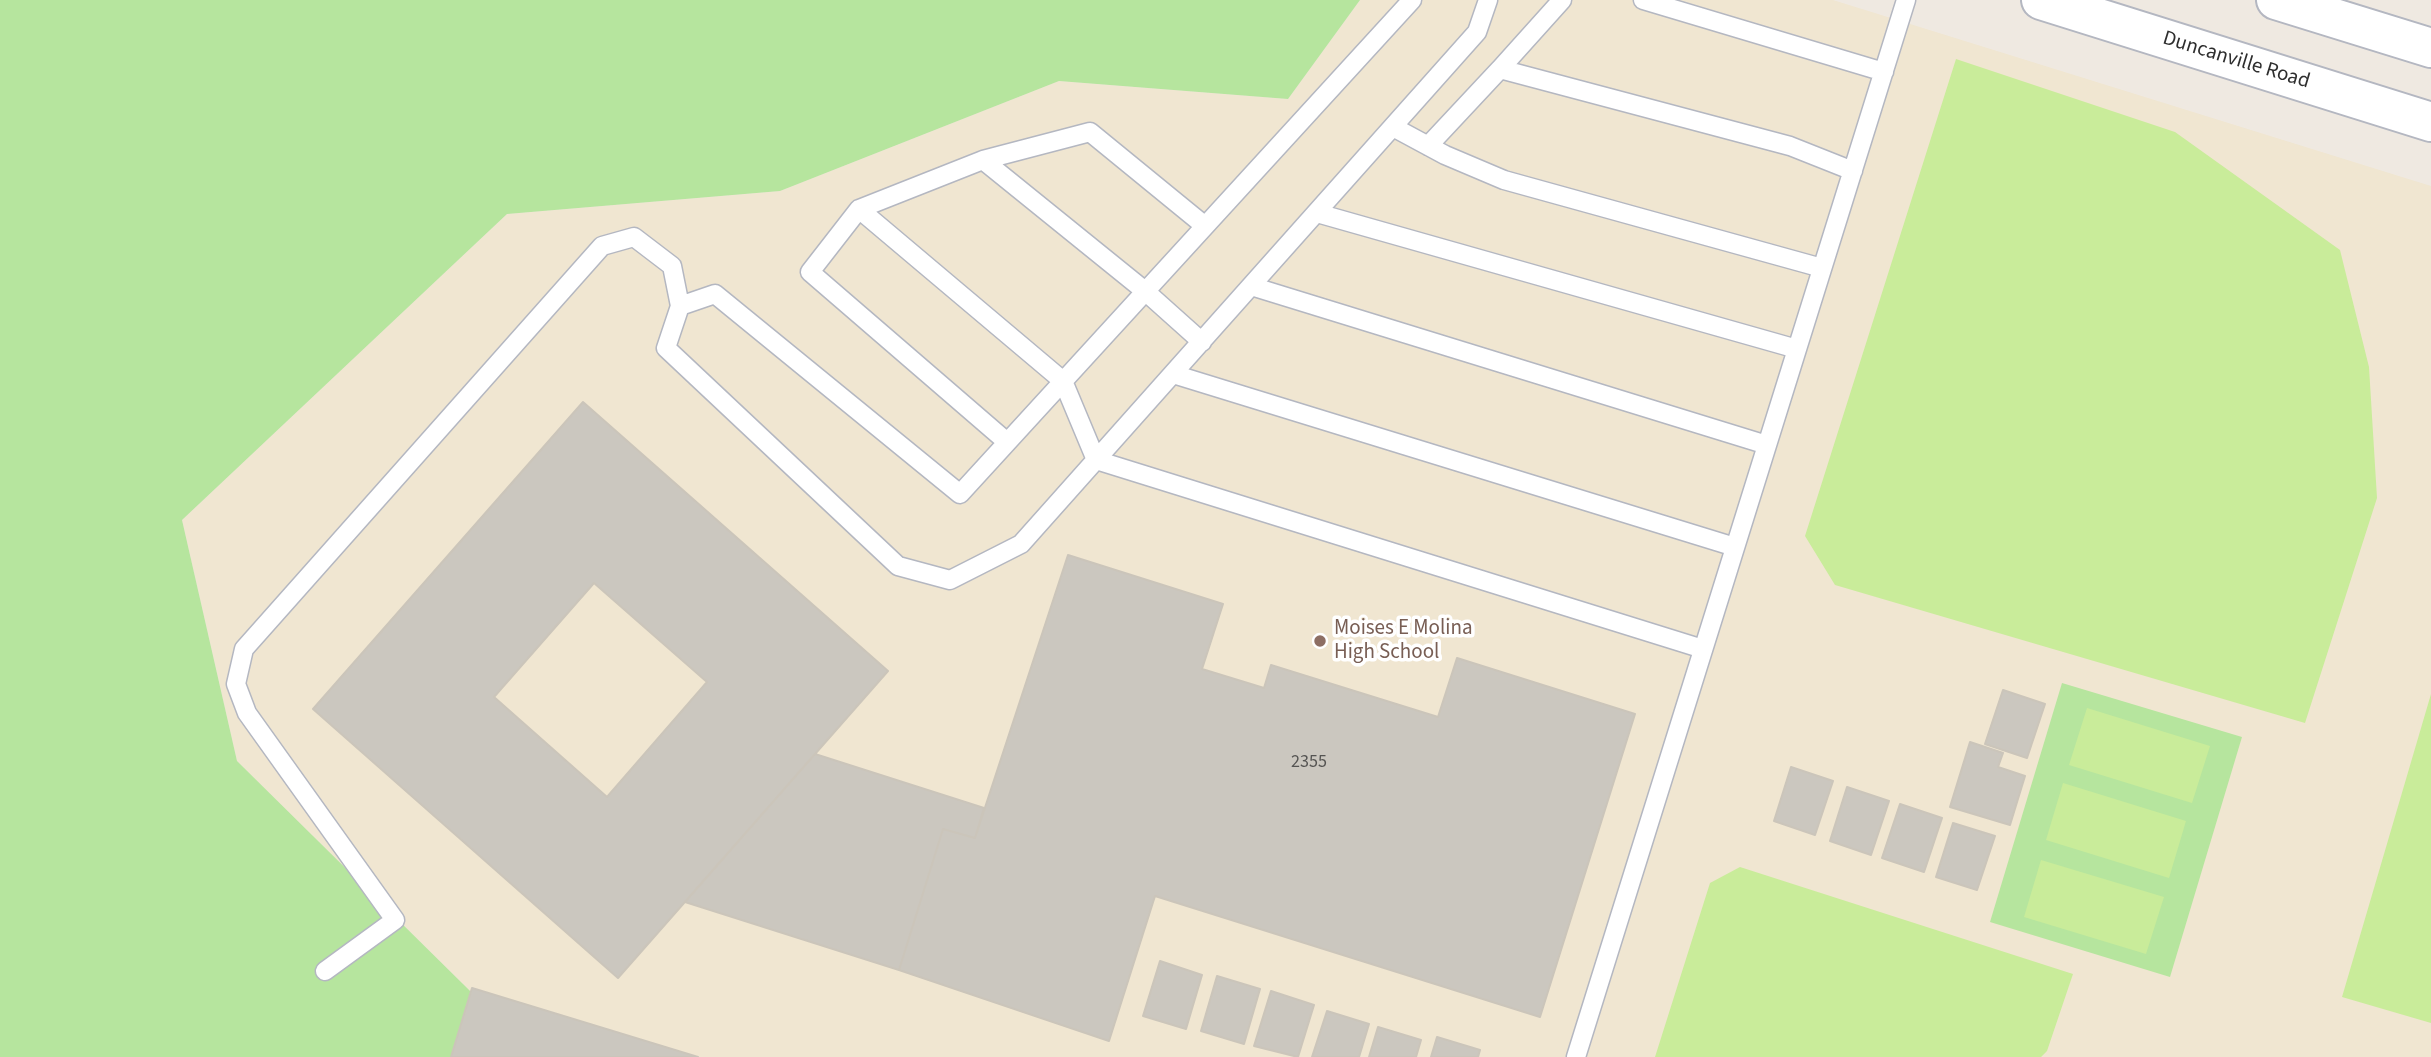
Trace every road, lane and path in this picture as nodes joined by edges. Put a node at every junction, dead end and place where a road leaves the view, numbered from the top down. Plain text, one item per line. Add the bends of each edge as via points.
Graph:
1 (1412, 0) edge
2 (1488, 0) edge
3 (1562, 0) edge
4 (1643, 0) edge
5 (1906, 0) edge
6 (2041, 0) edge
7 (2276, 0) edge
8 (2431, 48) edge
9 (1500, 69) junction
10 (1884, 72) junction
11 (2431, 122) edge
12 (1393, 127) junction
13 (1428, 146) junction
14 (983, 160) junction
15 (1853, 171) junction
16 (859, 209) junction
17 (1317, 213) junction
18 (1205, 226) junction
19 (1822, 268) junction
20 (1251, 286) junction
21 (1145, 291) junction
22 (680, 306) junction
23 (1202, 342) junction
24 (1797, 349) junction
25 (1173, 374) junction
26 (1063, 381) junction
27 (1007, 442) junction
28 (1767, 445) junction
29 (1096, 460) junction
30 (1735, 547) junction
31 (1703, 649) junction
32 (325, 971) dead end
33 (1576, 1057) edge

1 - 18 lane
2 - 12 lane via 1477,32
3 - 9 lane
4 - 10 lane
5 - 10 lane
6 - 11 main road, Duncanville Road
7 - 8 main road
9 - 13 lane
9 - 15 lane via 1790,146
10 - 15 lane
12 - 13 lane
12 - 17 lane
13 - 19 lane via 1504,180
14 - 16 lane
14 - 18 lane via 1090,132
14 - 21 lane
15 - 19 lane
16 - 26 lane
16 - 27 lane via 810,271
17 - 20 lane
17 - 24 lane
18 - 21 lane
19 - 24 lane
20 - 23 lane
20 - 28 lane
21 - 23 lane
21 - 26 lane
22 - 27 lane via 715,293 960,494
22 - 29 lane via 666,348 898,566 950,580 1021,544
22 - 32 lane via 673,265 634,237 603,246 244,649 236,684 247,713 395,920
23 - 25 lane
24 - 28 lane
25 - 29 lane
25 - 30 lane
26 - 27 lane
26 - 29 lane
28 - 30 lane
29 - 31 lane
30 - 31 lane
31 - 33 lane

